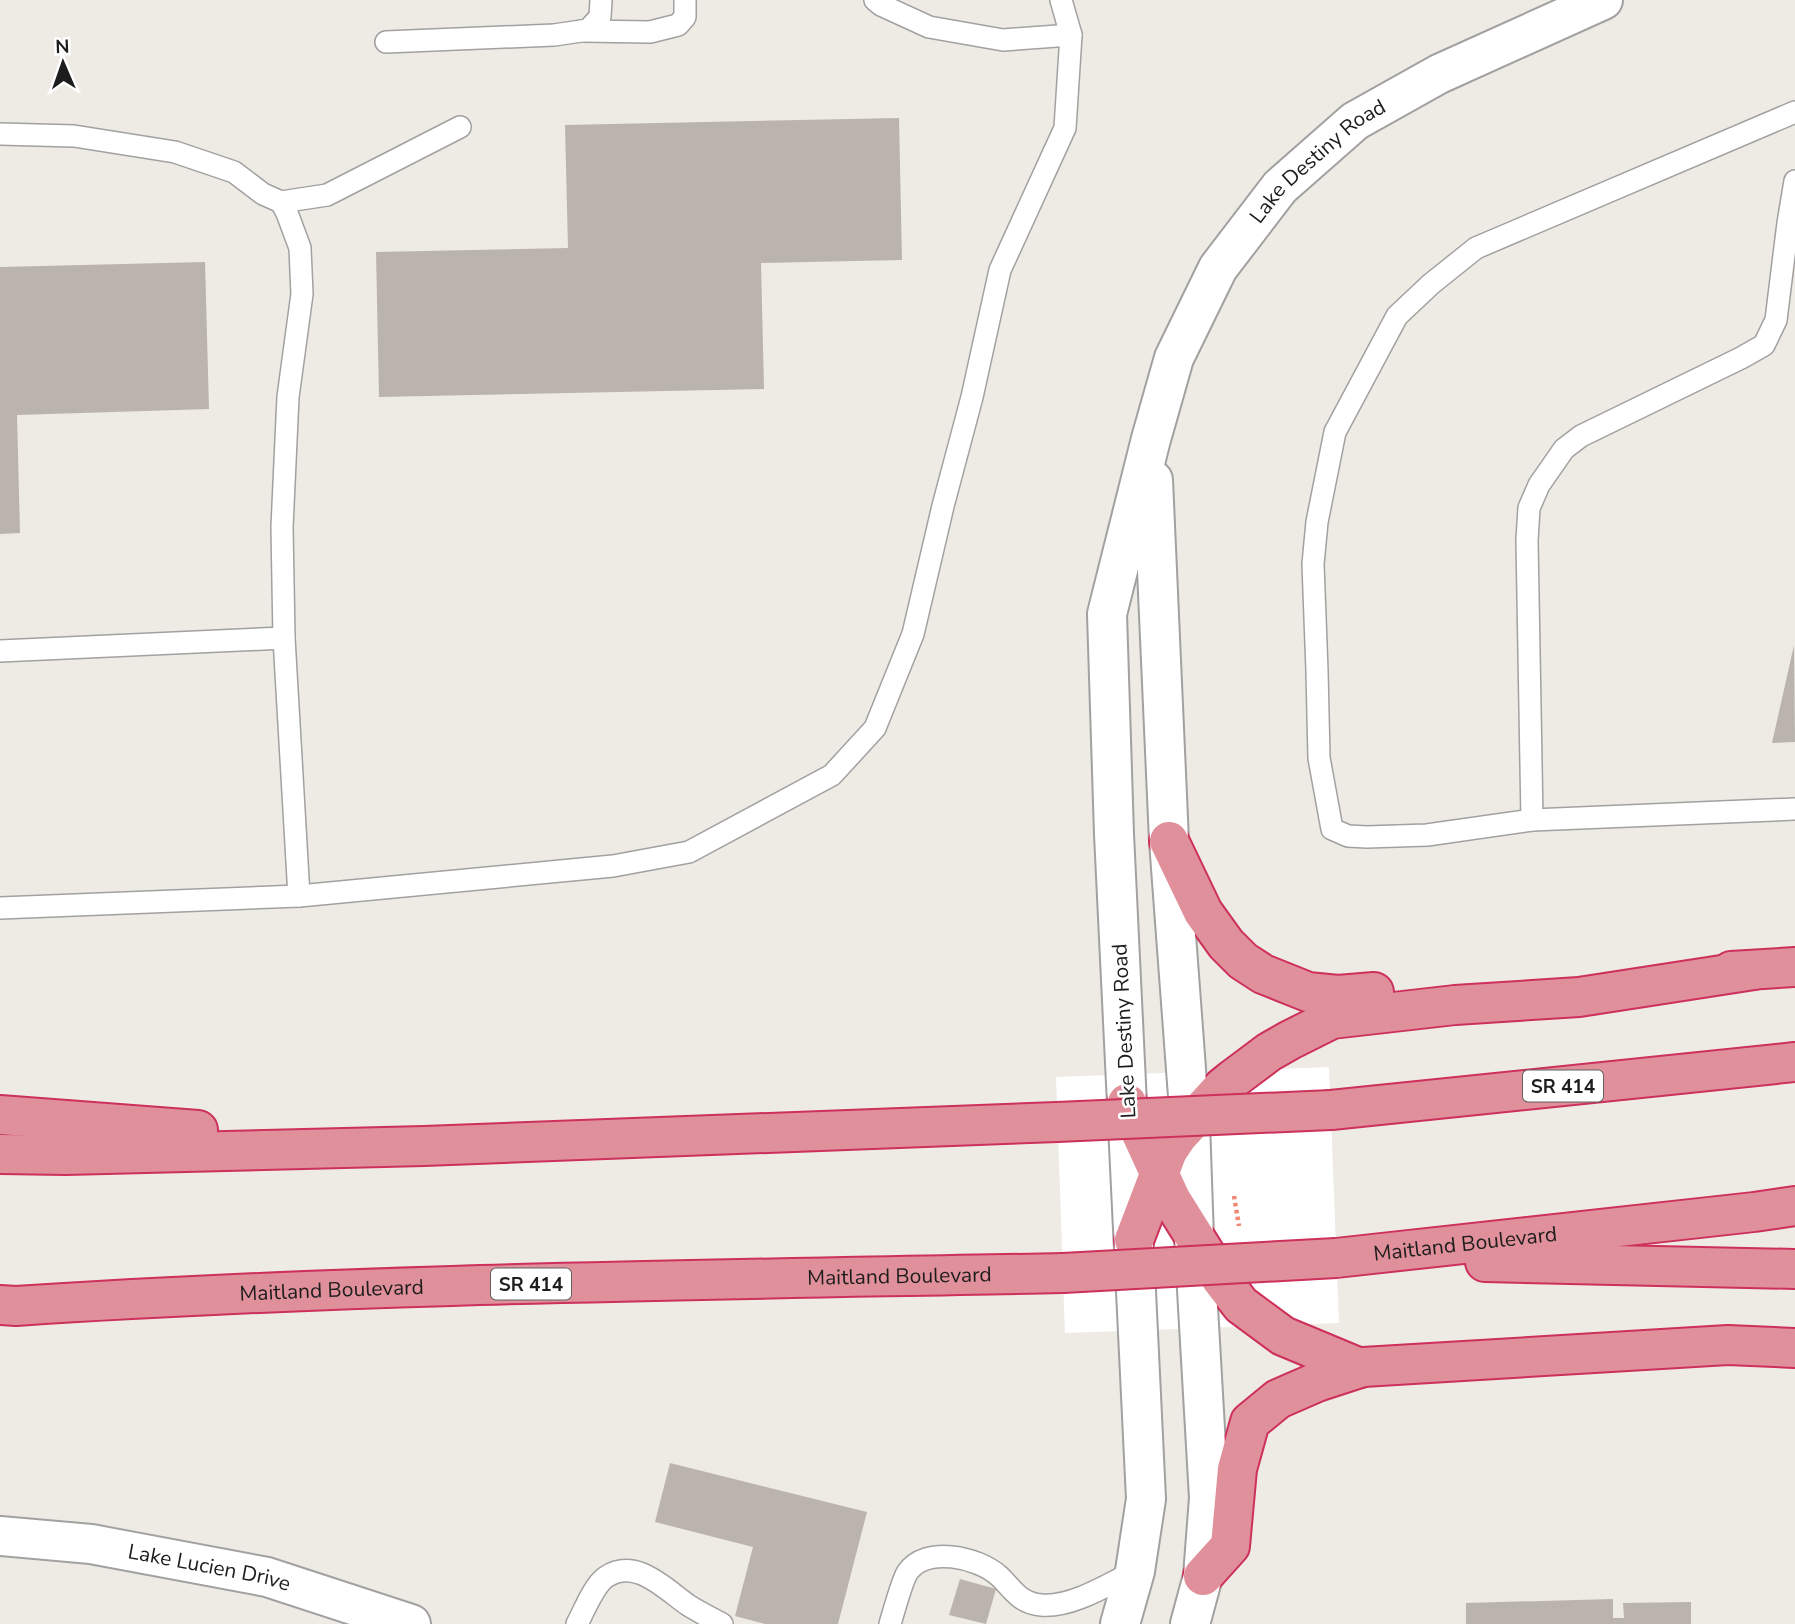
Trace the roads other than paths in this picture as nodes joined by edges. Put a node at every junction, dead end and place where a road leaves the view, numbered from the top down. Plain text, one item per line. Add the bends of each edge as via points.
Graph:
1 (601, 0) edge
2 (685, 0) edge
3 (875, 0) edge
4 (1061, 0) edge
5 (1603, 0) edge
6 (582, 31) junction
7 (1071, 35) junction
8 (386, 42) dead end
9 (1795, 112) edge
10 (460, 127) dead end
11 (0, 134) edge
12 (1795, 181) edge
13 (281, 202) junction
14 (1151, 439) junction
15 (284, 638) junction
16 (0, 652) edge
17 (1795, 809) edge
18 (1532, 820) junction
19 (1169, 841) junction
20 (299, 897) junction
21 (0, 908) edge
22 (1795, 967) edge
23 (1754, 970) junction
24 (1795, 1062) edge
25 (1127, 1103) junction
26 (0, 1115) edge
27 (1190, 1123) junction
28 (424, 1146) junction
29 (0, 1154) edge
30 (1159, 1174) junction
31 (1795, 1206) edge
32 (1194, 1238) junction
33 (1134, 1240) junction
34 (1336, 1258) junction
35 (1795, 1269) edge
36 (0, 1305) edge
37 (1795, 1348) edge
38 (1360, 1368) junction
39 (0, 1536) edge
40 (1135, 1571) junction
41 (1203, 1576) junction
42 (411, 1624) edge
43 (577, 1624) edge
44 (722, 1624) edge
45 (890, 1624) edge
46 (1120, 1624) edge
47 (1190, 1624) edge

1 - 6 lane via 600,17
2 - 6 lane via 685,17 678,25 650,32
3 - 7 lane via 929,27 1003,40
4 - 7 lane
5 - 14 street, Lake Destiny Road via 1439,74 1355,121 1280,187 1218,268 1174,358
6 - 8 lane
7 - 20 lane via 1065,128 1000,271 913,634 876,728 832,775 689,852 613,866
9 - 18 lane via 1476,248 1397,316 1335,432 1313,564 1319,758 1332,829 1348,836 1427,835
10 - 13 lane via 327,195
11 - 13 lane via 75,136 175,152 234,172
12 - 18 lane via 1776,320 1764,345 1581,436 1564,449 1529,508
13 - 15 lane via 300,248 302,294 288,397 282,527
14 - 19 street, Lake Destiny Road
14 - 25 street, Lake Destiny Road via 1107,614
15 - 16 lane
15 - 20 lane
17 - 18 lane
19 - 23 highway via 1203,912 1226,944 1263,974 1308,992 1338,995
19 - 27 street, Lake Destiny Road
20 - 21 lane
22 - 23 highway
23 - 27 highway via 1578,997 1332,1019 1269,1052 1223,1087
24 - 28 highway, SR 414, bridge via 1331,1110
25 - 30 highway
25 - 33 street, Lake Destiny Road
26 - 28 highway
27 - 30 highway via 1168,1151
27 - 32 street, Lake Destiny Road
28 - 29 highway, SR 414
30 - 32 highway
30 - 33 highway
31 - 34 highway, Maitland Boulevard / SR 414
32 - 38 highway via 1241,1305 1283,1336
32 - 41 street, Lake Destiny Road via 1209,1499
33 - 40 street, Lake Destiny Road via 1146,1499
34 - 35 highway
34 - 36 highway, Maitland Boulevard / SR 414, bridge via 1063,1273 465,1286
37 - 38 highway via 1728,1345
38 - 41 highway via 1278,1399 1250,1422 1237,1469 1230,1546
39 - 42 street, Lake Lucien Drive via 91,1544 267,1577
40 - 45 lane via 1070,1601 1038,1605 1013,1593 985,1566 941,1556 915,1565 907,1574
40 - 46 street, Lake Destiny Road
41 - 47 street, Lake Destiny Road
43 - 44 lane via 604,1578 621,1571 657,1582

